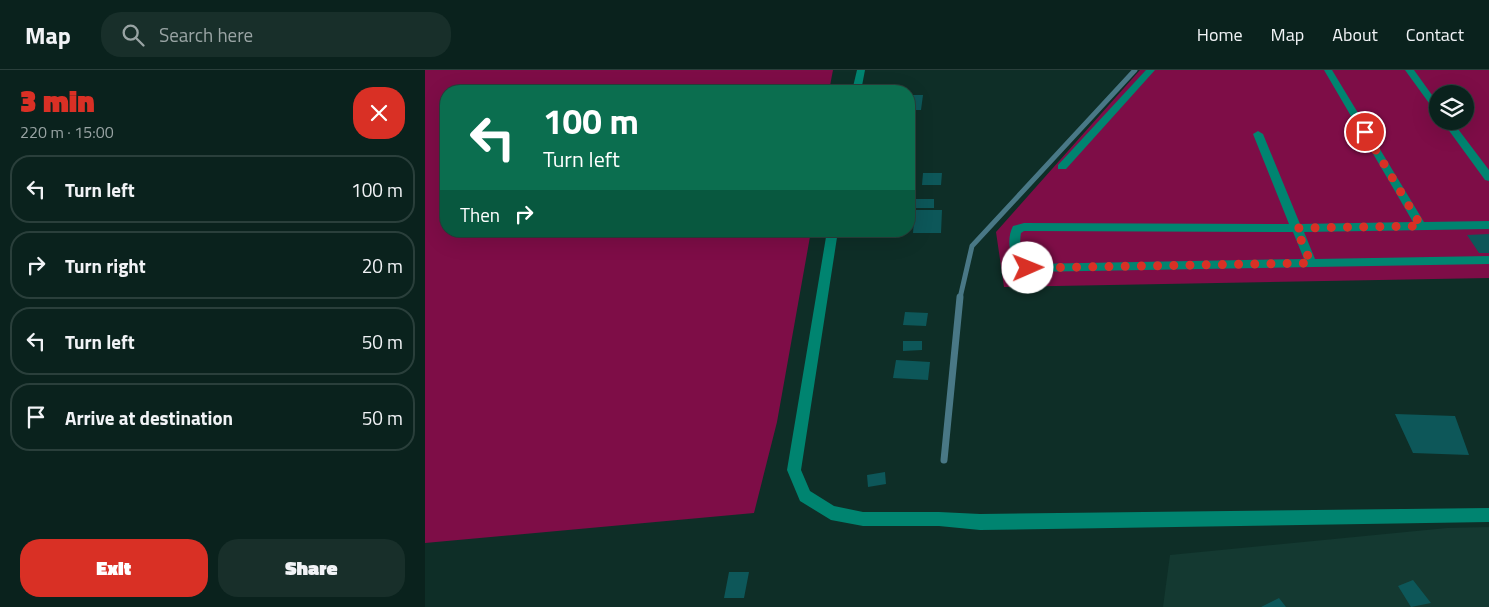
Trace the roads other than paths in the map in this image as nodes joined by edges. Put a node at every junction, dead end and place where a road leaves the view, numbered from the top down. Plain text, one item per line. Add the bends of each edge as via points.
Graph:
1 (861, 70) edge
2 (1151, 70) edge
3 (1327, 70) edge
4 (1409, 70) edge
5 (858, 85) edge
6 (1429, 97) edge
7 (1454, 130) edge
8 (1258, 134) dead end
9 (1062, 167) dead end
10 (1489, 178) edge
11 (1421, 226) junction
12 (1489, 226) edge
13 (1296, 228) junction
14 (832, 237) edge
15 (1489, 260) edge
16 (1311, 263) junction
17 (1489, 515) edge

1 - 5 street
2 - 9 street
3 - 11 street
4 - 6 street
7 - 10 street
8 - 13 street
11 - 12 street
11 - 13 street
13 - 16 street
13 - 16 street via 1024,227 1014,233 1019,261 1028,268
14 - 17 street via 794,470 805,496 831,513 863,519 980,522
15 - 16 street

